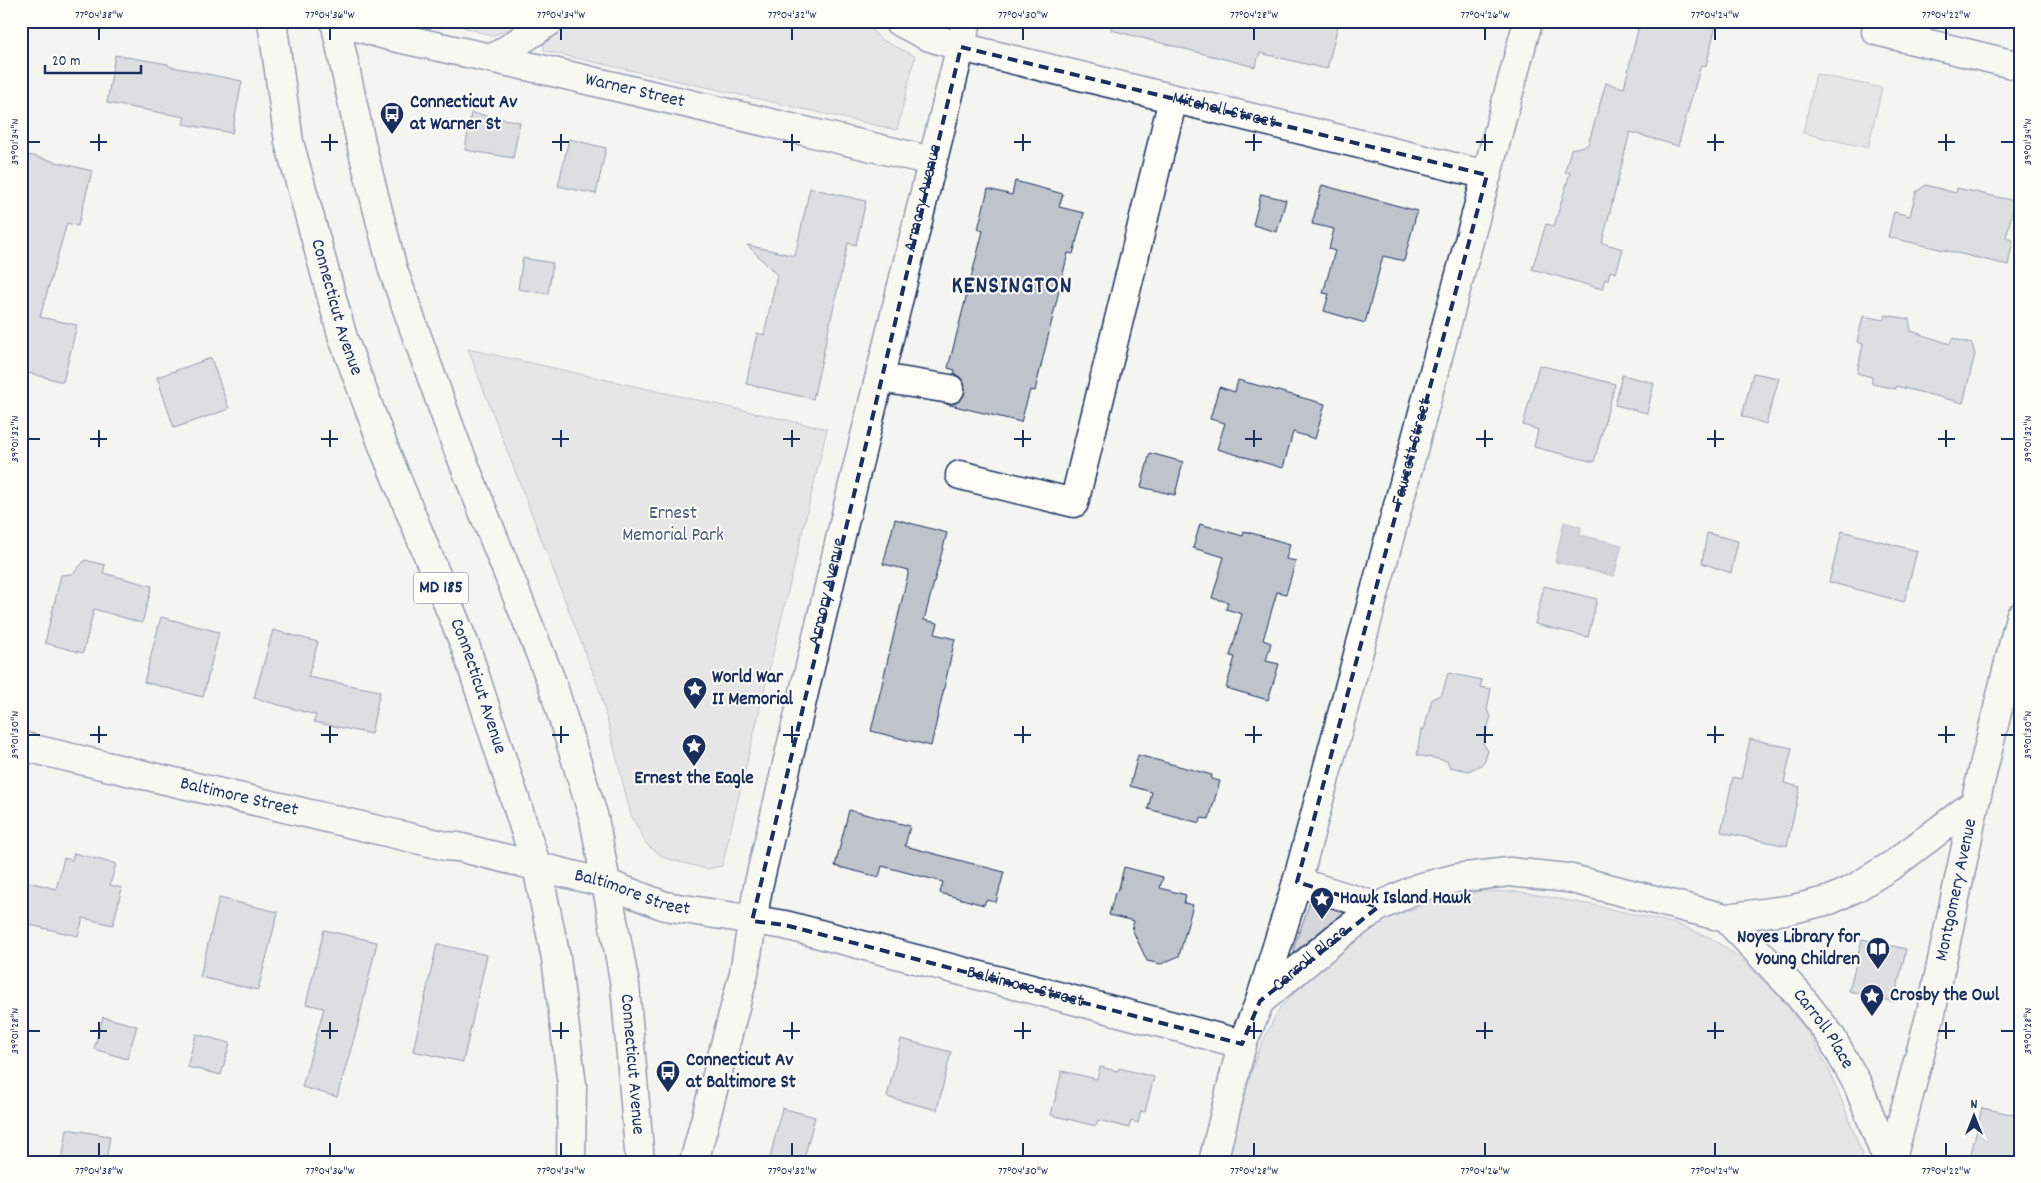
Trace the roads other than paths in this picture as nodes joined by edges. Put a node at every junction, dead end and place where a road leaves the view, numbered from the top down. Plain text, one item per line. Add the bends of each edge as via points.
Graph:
1 (272, 21) edge
2 (336, 21) edge
3 (550, 21) edge
4 (898, 21) edge
5 (967, 21) edge
6 (1528, 21) edge
7 (1878, 21) edge
8 (961, 47) junction
9 (494, 58) junction
10 (2020, 66) edge
11 (1173, 99) junction
12 (932, 161) junction
13 (1487, 175) junction
14 (880, 378) junction
15 (950, 389) dead end
16 (960, 474) dead end
17 (2020, 617) edge
18 (21, 746) edge
19 (1976, 803) junction
20 (537, 867) junction
21 (1296, 882) junction
22 (605, 883) junction
23 (1378, 907) junction
24 (1726, 918) junction
25 (752, 921) junction
26 (1260, 1001) junction
27 (1242, 1044) junction
28 (571, 1162) edge
29 (640, 1162) edge
30 (694, 1162) edge
31 (1213, 1162) edge
32 (1890, 1162) edge

1 - 20 street, Connecticut Avenue / MD 185 via 289,142 343,338 466,648
2 - 9 street, Warner Street via 389,36
2 - 22 street, Connecticut Avenue via 363,152 393,270 454,439 552,683 594,818
3 - 9 street
4 - 8 street, Mitchell Street via 927,36
5 - 8 street, Armory Avenue
6 - 13 street, Fawcett Street
7 - 10 street via 1876,30
8 - 11 street, Mitchell Street
8 - 12 street, Armory Avenue
9 - 12 street, Warner Street
11 - 13 street, Mitchell Street
11 - 16 street via 1074,503
12 - 14 street, Armory Avenue
13 - 21 street, Fawcett Street
14 - 15 street
14 - 25 street, Armory Avenue
17 - 19 street, Montgomery Avenue
18 - 20 street, Baltimore Street
19 - 24 street, Carroll Place via 1894,864 1830,900 1793,909
19 - 32 street, Montgomery Avenue via 1931,1013
20 - 22 street, Baltimore Street
20 - 28 street, Connecticut Avenue / MD 185 via 556,958 572,1085
21 - 23 street
21 - 26 street, Fawcett Street
22 - 25 street, Baltimore Street via 666,906
22 - 29 street, Connecticut Avenue via 625,985
23 - 24 street, Carroll Place via 1418,888 1457,878 1509,872 1568,878
23 - 26 street, Carroll Place
24 - 32 street, Carroll Place via 1798,994 1830,1035 1858,1085
25 - 27 street, Baltimore Street via 785,925
25 - 30 street, Armory Avenue via 744,973
26 - 27 street, Carroll Place
27 - 31 street, Carroll Place

